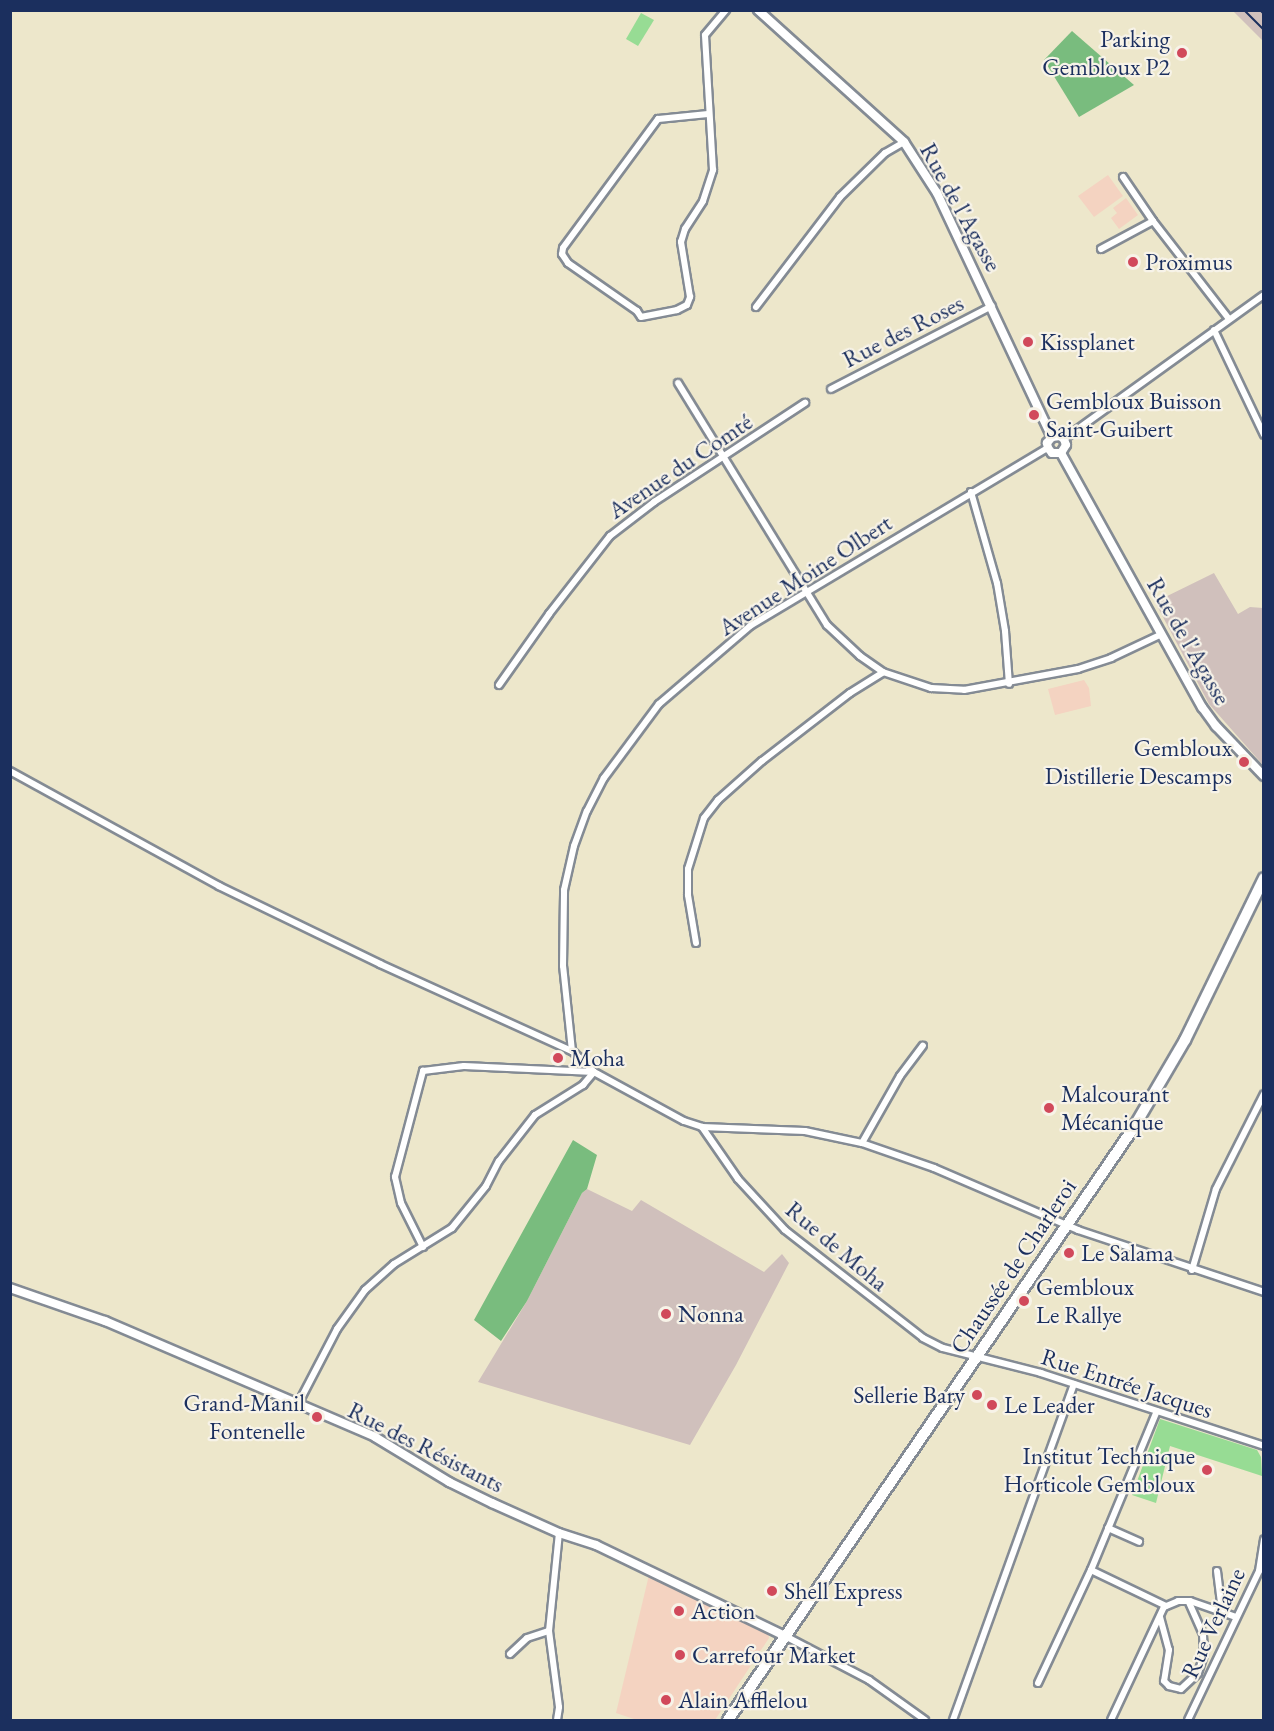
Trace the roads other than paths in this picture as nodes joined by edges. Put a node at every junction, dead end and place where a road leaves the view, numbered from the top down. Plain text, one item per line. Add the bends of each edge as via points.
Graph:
1 (726, 10) edge
2 (758, 10) edge
3 (708, 114) junction
4 (903, 142) junction
5 (1123, 177) dead end
6 (1153, 221) junction
7 (1101, 249) dead end
8 (1263, 295) edge
9 (992, 306) junction
10 (756, 307) dead end
11 (1230, 319) junction
12 (1214, 330) junction
13 (678, 383) dead end
14 (831, 389) dead end
15 (805, 403) dead end
16 (1263, 435) edge
17 (1052, 437) junction
18 (1064, 439) junction
19 (1048, 448) junction
20 (1061, 453) junction
21 (725, 457) junction
22 (971, 492) junction
23 (807, 591) junction
24 (1162, 634) junction
25 (883, 672) junction
26 (1009, 684) junction
27 (499, 685) dead end
28 (10, 771) edge
29 (1263, 776) edge
30 (1263, 878) edge
31 (696, 943) dead end
32 (923, 1046) dead end
33 (572, 1051) junction
34 (594, 1072) junction
35 (1263, 1094) edge
36 (702, 1127) junction
37 (862, 1143) junction
38 (1065, 1225) junction
39 (423, 1248) junction
40 (1192, 1270) junction
41 (10, 1288) edge
42 (1263, 1292) edge
43 (978, 1356) junction
44 (1074, 1384) junction
45 (298, 1404) junction
46 (1157, 1411) junction
47 (1263, 1446) edge
48 (1108, 1528) junction
49 (559, 1533) junction
50 (1263, 1539) edge
51 (1139, 1542) dead end
52 (1091, 1570) junction
53 (1217, 1571) dead end
54 (1188, 1601) junction
55 (1166, 1606) junction
56 (1222, 1611) junction
57 (1161, 1613) junction
58 (1236, 1617) junction
59 (549, 1631) junction
60 (785, 1636) junction
61 (510, 1654) dead end
62 (1038, 1683) dead end
63 (557, 1720) edge
64 (728, 1720) edge
65 (925, 1720) edge
66 (953, 1720) edge
67 (1111, 1720) edge
68 (1188, 1720) edge

1 - 3 street via 705,35
2 - 4 street, Rue de l'Agasse
3 - 3 street via 711,184 681,242 690,297 687,305 677,310 641,317 568,263 563,248 658,119
4 - 9 street, Rue de l'Agasse via 937,193
4 - 10 street via 885,153 840,197
5 - 6 street
6 - 7 street
6 - 11 street
8 - 11 street
9 - 14 street, Rue des Roses
9 - 17 street, Rue de l'Agasse
11 - 12 street
12 - 16 street
12 - 18 street
13 - 21 street
15 - 21 street, Avenue du Comté
17 - 18 street
17 - 19 street
18 - 20 street via 1066,446
19 - 20 street via 1052,453
19 - 22 street, Avenue Moine Olbert
20 - 24 street, Rue de l'Agasse
21 - 23 street
21 - 27 street, Avenue du Comté via 638,513 610,536
22 - 23 street, Avenue Moine Olbert
22 - 26 street via 997,584
23 - 25 street via 827,625
23 - 33 street, Avenue Moine Olbert via 750,626 659,704 604,778 587,811 564,890 563,966
24 - 26 street via 1096,663
24 - 29 street, Rue de l'Agasse via 1210,718
25 - 26 street via 931,688 964,690
25 - 31 street via 762,761 718,800 704,818 688,869
28 - 33 street via 219,886
30 - 38 main road, Chaussée de Charleroi via 1185,1040 1134,1127
32 - 37 street via 900,1076
33 - 34 street
34 - 36 street
34 - 39 street via 583,1085 535,1115 499,1161 470,1208 452,1228
34 - 39 street via 464,1066 423,1071 395,1177 401,1203
35 - 40 street via 1216,1189
36 - 37 street via 805,1131
36 - 43 street, Rue de Moha via 738,1179 785,1230 923,1338 943,1348
37 - 38 street via 934,1168
38 - 40 street
38 - 43 main road, Chaussée de Charleroi
39 - 45 street via 387,1269 365,1290 337,1329
40 - 42 street
41 - 45 street, Rue des Résistants via 105,1321
43 - 44 street, Rue Entrée Jacques
43 - 60 main road, Chaussée de Charleroi
44 - 46 street, Rue Entrée Jacques
44 - 66 street
45 - 49 street, Rue des Résistants via 375,1437 449,1482
46 - 47 street, Rue Entrée Jacques
46 - 48 street
48 - 51 street
48 - 52 street
49 - 59 street
49 - 60 street, Rue des Résistants via 596,1545
50 - 58 street, Rue Verlaine via 1259,1571
52 - 55 street
52 - 62 street
53 - 56 street
54 - 55 street
54 - 56 street
54 - 57 street via 1203,1634 1204,1654 1198,1673 1181,1689 1164,1681 1169,1650
55 - 57 street
56 - 58 street
57 - 67 street
58 - 68 street, Rue Verlaine
59 - 61 street via 527,1638
59 - 63 street via 559,1707
60 - 64 main road, Chaussée de Charleroi
60 - 65 street via 869,1680

